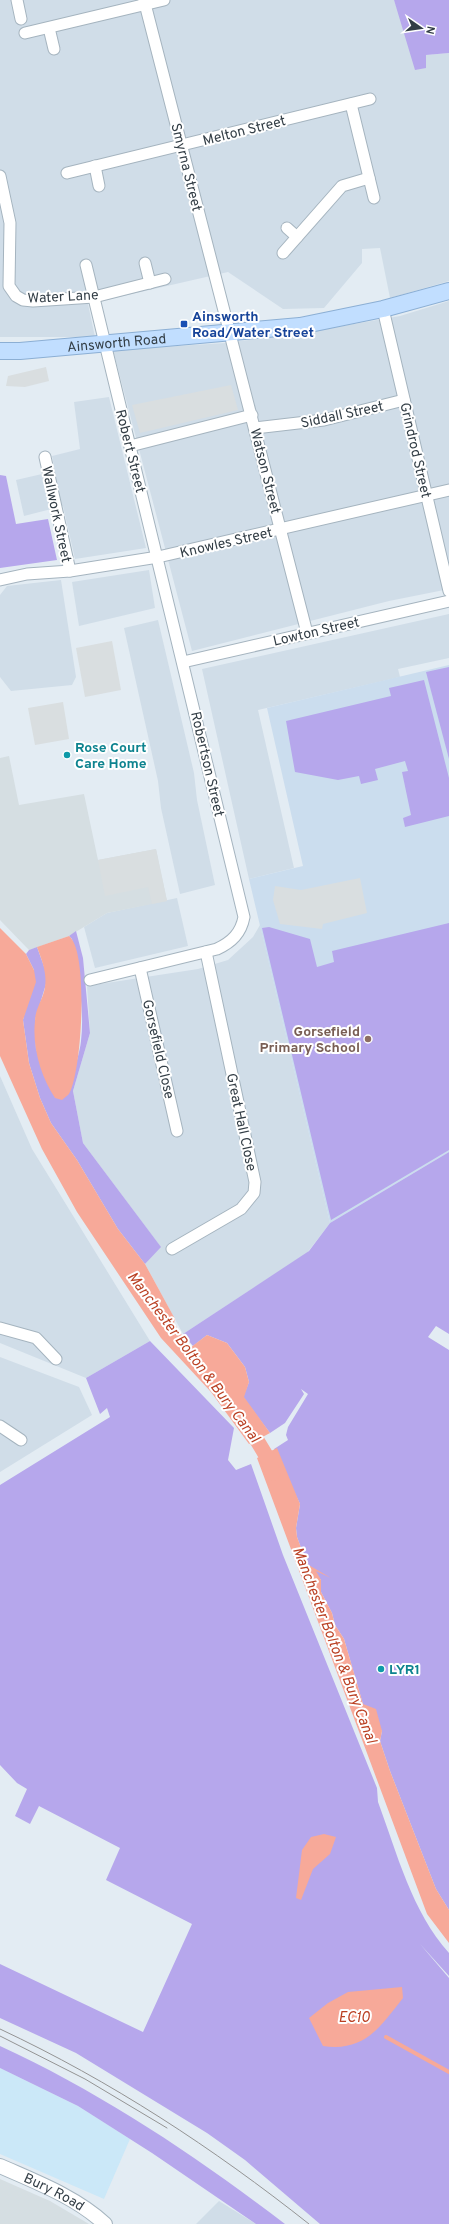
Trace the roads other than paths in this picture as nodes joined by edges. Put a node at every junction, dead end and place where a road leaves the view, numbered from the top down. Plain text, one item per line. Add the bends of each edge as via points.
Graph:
1 (17, 0) edge
2 (164, 0) edge
3 (145, 2) edge
4 (21, 19) dead end
5 (49, 28) junction
6 (25, 33) dead end
7 (54, 49) dead end
8 (370, 98) dead end
9 (351, 104) junction
10 (182, 146) junction
11 (95, 166) junction
12 (67, 173) dead end
13 (0, 176) edge
14 (369, 178) junction
15 (99, 186) dead end
16 (1, 187) edge
17 (374, 198) dead end
18 (286, 228) dead end
19 (297, 236) junction
20 (282, 253) dead end
21 (145, 263) dead end
22 (86, 265) dead end
23 (165, 279) dead end
24 (150, 283) junction
25 (449, 291) edge
26 (94, 297) junction
27 (383, 309) junction
28 (230, 333) junction
29 (104, 343) junction
30 (0, 351) edge
31 (20, 351) junction
32 (0, 362) edge
33 (404, 400) junction
34 (252, 415) junction
35 (255, 428) junction
36 (130, 446) junction
37 (45, 457) dead end
38 (449, 490) edge
39 (427, 495) junction
40 (281, 529) junction
41 (158, 558) junction
42 (70, 571) junction
43 (0, 580) edge
44 (449, 591) edge
45 (449, 601) edge
46 (307, 633) junction
47 (183, 662) junction
48 (206, 952) junction
49 (140, 968) junction
50 (90, 980) dead end
51 (177, 1131) dead end
52 (172, 1249) dead end
53 (0, 1328) edge
54 (56, 1359) dead end
55 (0, 1426) edge
56 (20, 1440) dead end
57 (0, 2166) edge
58 (105, 2224) edge

1 - 4 street
2 - 3 street
3 - 5 street
3 - 10 street, Smyrna Street
5 - 6 street
5 - 7 street
8 - 9 street, Melton Street
9 - 10 street, Melton Street
9 - 14 street
10 - 11 street, Melton Street
10 - 28 street, Smyrna Street
11 - 12 street, Melton Street
11 - 15 street
13 - 16 street, Water Lane
14 - 17 street
14 - 19 street via 342,186
16 - 26 street, Water Lane via 9,214 11,292 23,300 33,301
18 - 19 street
19 - 20 street
21 - 24 street
22 - 26 street, Robert Street
23 - 24 street, Water Lane
24 - 26 street, Water Lane
25 - 27 main road, Ainsworth Road
26 - 29 street, Robert Street
27 - 28 main road, Ainsworth Road via 300,326
27 - 33 street, Grindrod Street
28 - 29 main road, Ainsworth Road
28 - 34 street, Watson Street
29 - 31 main road, Ainsworth Road
29 - 36 street, Robert Street
30 - 31 main road, Ainsworth Road
31 - 32 main road, Ainsworth Road
33 - 35 street, Siddall Street via 324,420
33 - 39 street, Grindrod Street
34 - 35 street, Watson Street
34 - 36 street
35 - 40 street, Watson Street
36 - 41 street, Robert Street
37 - 42 street, Wallwork Street
38 - 39 street, Knowles Street
39 - 40 street, Knowles Street
39 - 44 street, Grindrod Street
40 - 41 street, Knowles Street
40 - 46 street, Watson Street
41 - 42 street, Knowles Street
41 - 47 street, Robertson Street
42 - 43 street, Knowles Street via 27,574
45 - 46 street, Lowton Street
46 - 47 street, Lowton Street
47 - 48 street, Robertson Street via 244,917 239,933 232,940
48 - 49 street
48 - 52 street, Great Hall Close via 255,1182 254,1193 241,1209
49 - 50 street
49 - 51 street, Gorsefield Close
53 - 54 street via 36,1338
55 - 56 street
57 - 58 street, Bury Road via 75,2202

